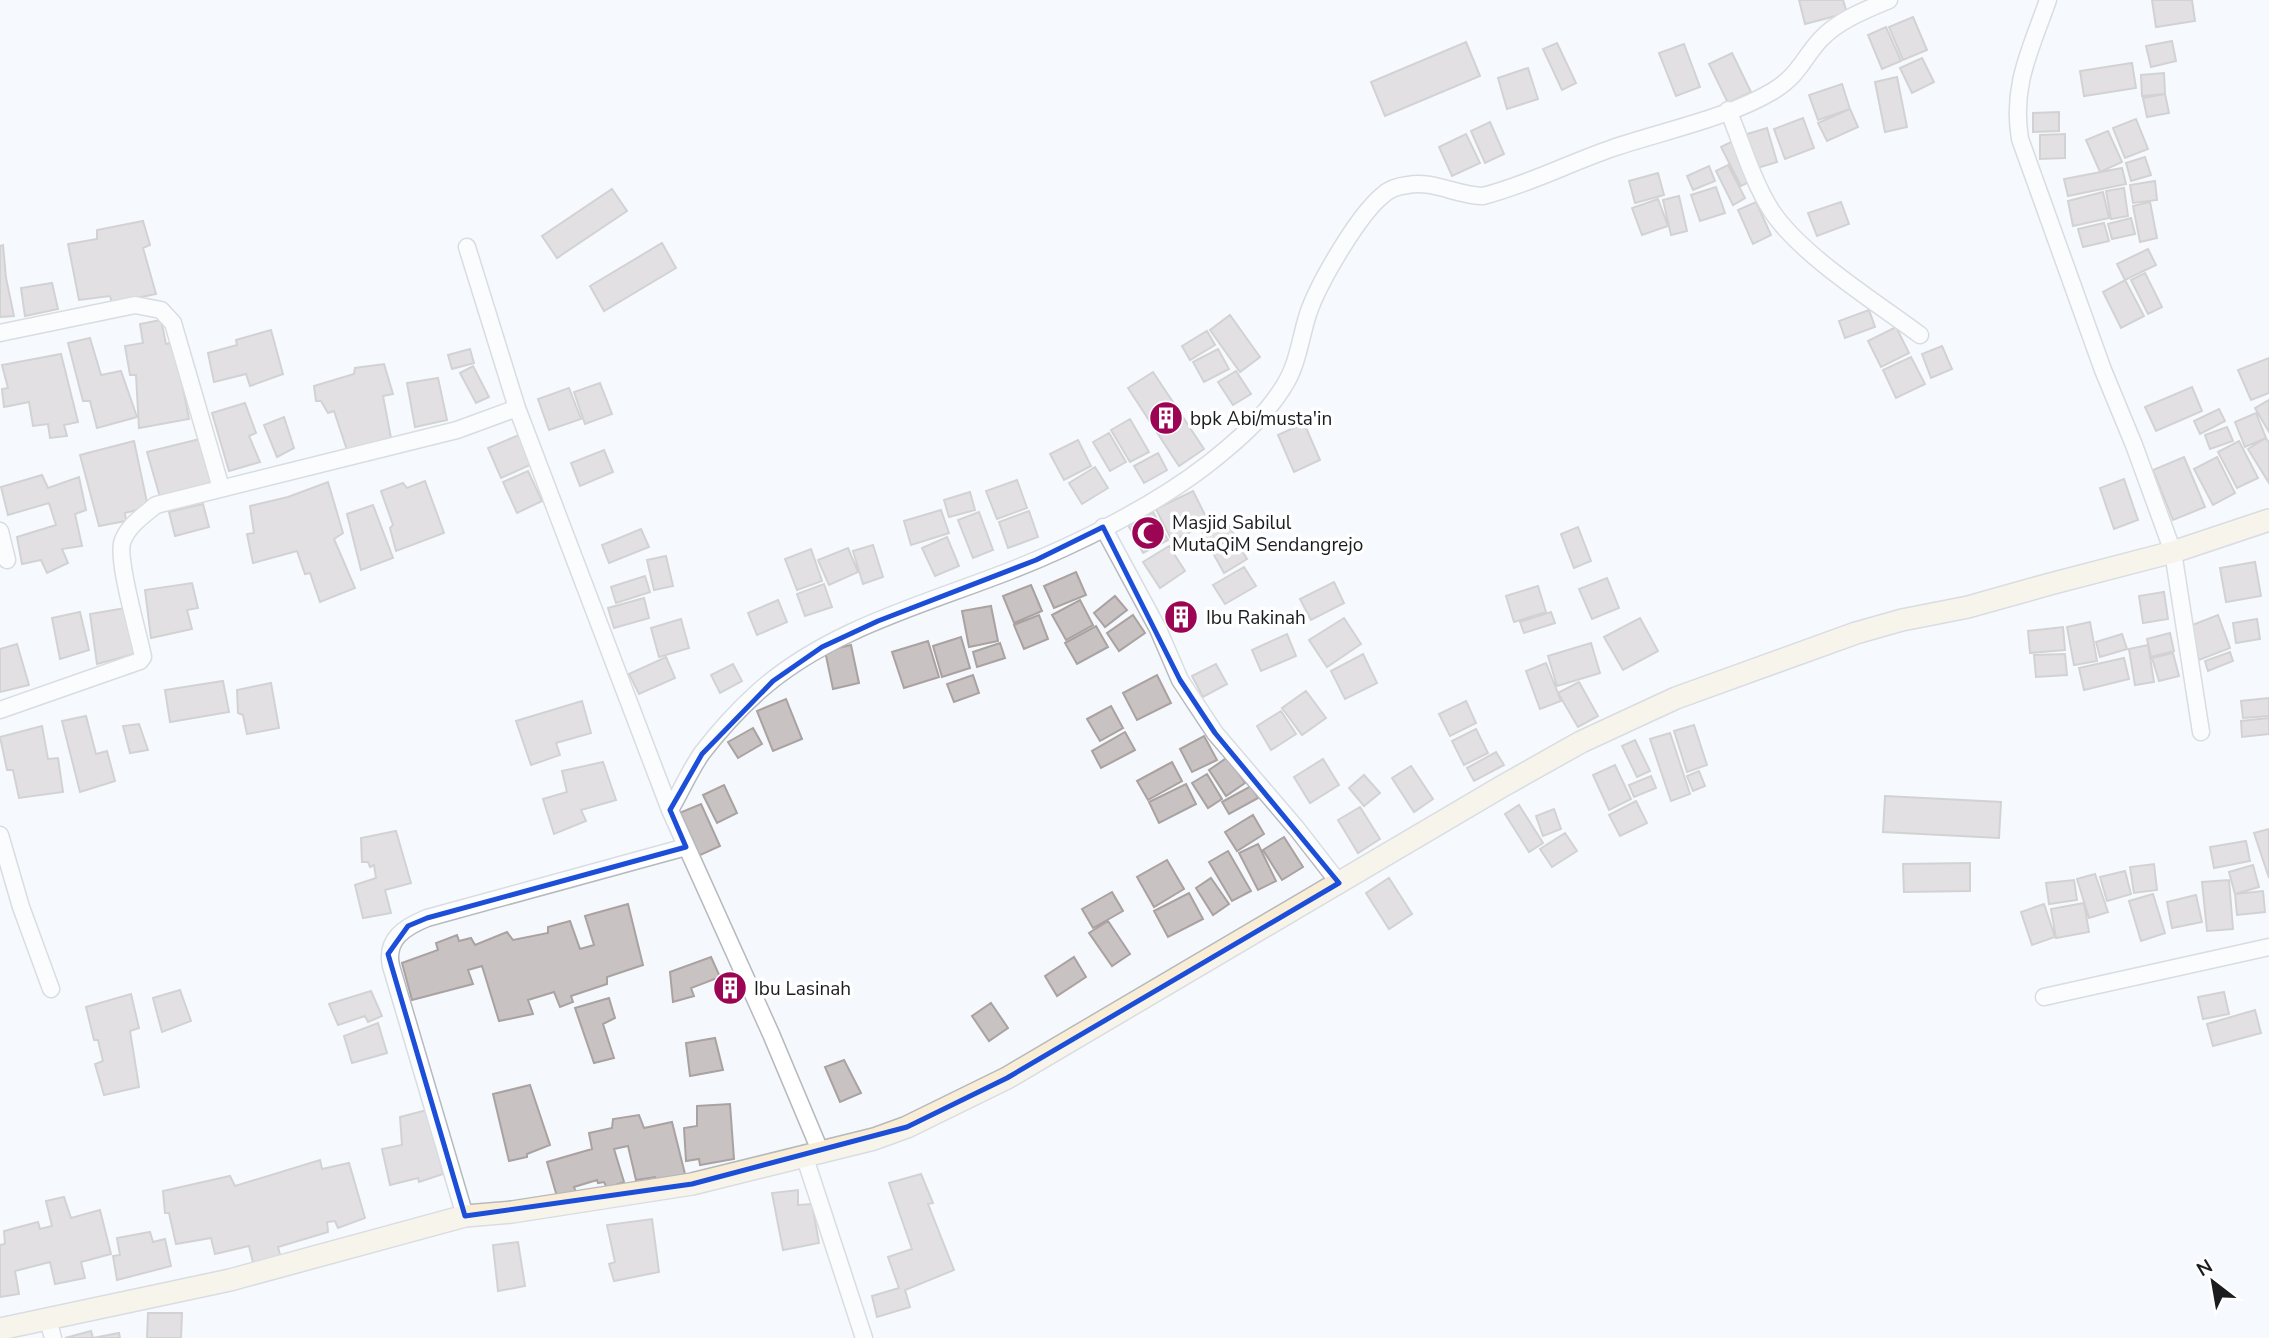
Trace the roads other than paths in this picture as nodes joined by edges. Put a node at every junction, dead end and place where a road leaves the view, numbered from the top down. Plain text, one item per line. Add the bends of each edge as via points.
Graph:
1 (1889, 0) edge
2 (2048, 0) edge
3 (1728, 110) junction
4 (467, 247) dead end
5 (0, 333) edge
6 (1920, 335) dead end
7 (517, 408) junction
8 (221, 488) junction
9 (2269, 520) edge
10 (1103, 527) junction
11 (0, 531) edge
12 (2173, 552) junction
13 (7, 560) dead end
14 (0, 710) edge
15 (2201, 732) dead end
16 (670, 810) junction
17 (0, 835) edge
18 (686, 847) junction
19 (1339, 883) junction
20 (2269, 947) edge
21 (51, 989) dead end
22 (2044, 997) dead end
23 (813, 1156) junction
24 (465, 1216) junction
25 (0, 1329) edge
26 (50, 1329) edge
27 (864, 1338) edge

1 - 3 street via 1829,31 1787,82
2 - 12 street via 2017,95 2020,139
3 - 6 street via 1763,195 1786,228 1825,264
3 - 10 street via 1483,196 1418,184 1384,193 1323,279 1295,363 1269,407 1194,475
4 - 7 street
5 - 8 street via 135,305 161,310 173,323
7 - 8 street via 457,430
7 - 16 street
8 - 14 street via 156,505 121,542 141,661
9 - 12 street
10 - 16 street via 1036,560 822,647 757,693 702,754
10 - 19 street via 1180,680 1215,733
11 - 13 street
12 - 15 street
12 - 19 street via 1856,633 1676,698 1581,742
16 - 18 street
17 - 21 street
18 - 23 street via 771,1034
18 - 24 street via 427,918 408,926 395,939 388,954 391,966
19 - 23 street via 1007,1078 907,1127
20 - 22 street
23 - 24 street via 692,1184
23 - 27 street
24 - 26 street
25 - 26 street

